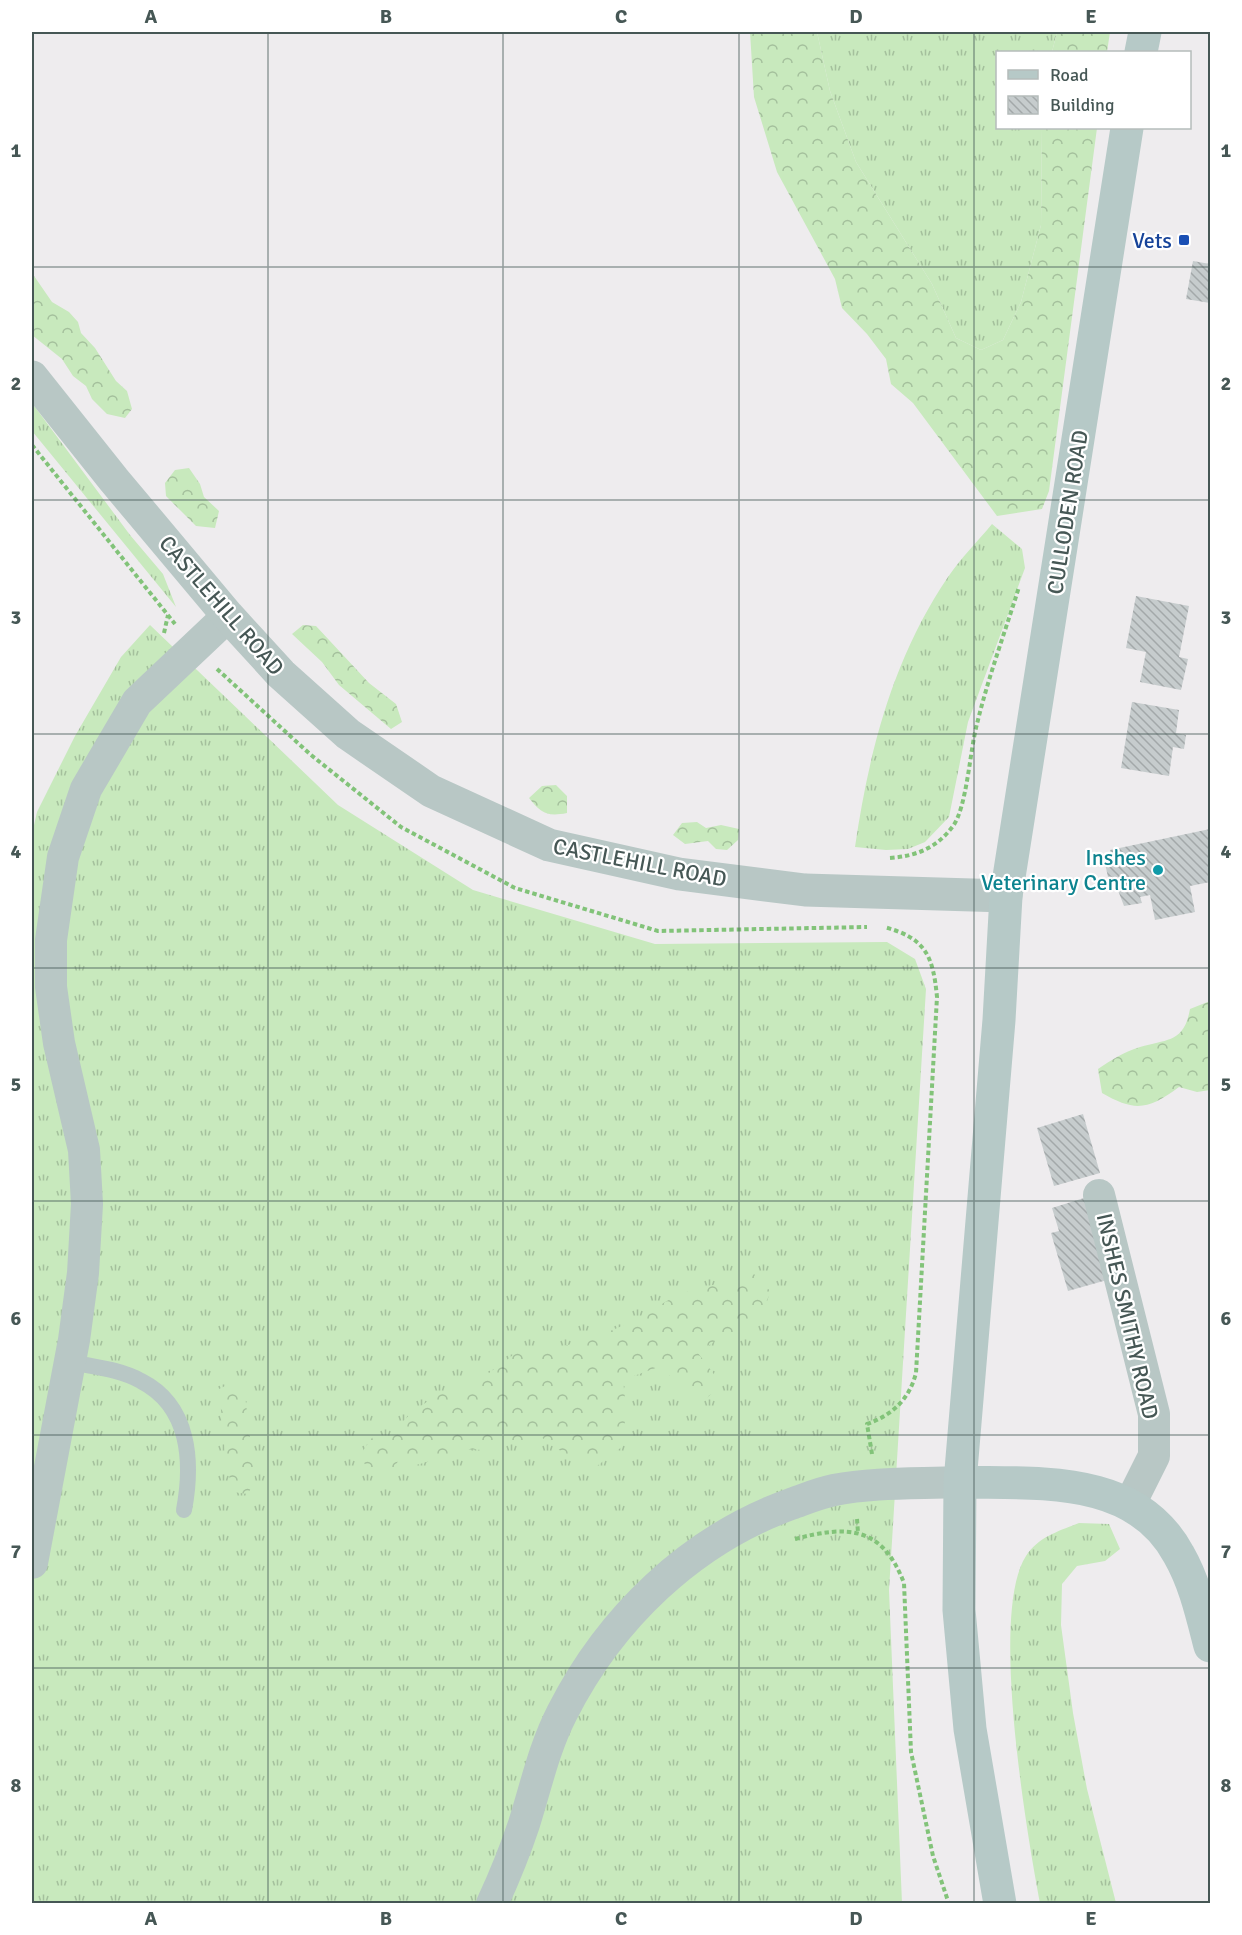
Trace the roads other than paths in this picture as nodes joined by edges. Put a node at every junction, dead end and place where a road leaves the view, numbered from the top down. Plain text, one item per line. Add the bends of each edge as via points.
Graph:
1 (1145, 32) edge
2 (1141, 51) edge
3 (1127, 129) edge
4 (32, 377) edge
5 (228, 616) junction
6 (1006, 896) junction
7 (1099, 1195) dead end
8 (70, 1362) junction
9 (960, 1482) junction
10 (1130, 1504) junction
11 (184, 1510) dead end
12 (32, 1563) edge
13 (1210, 1646) edge
14 (492, 1904) edge
15 (1000, 1904) edge

1 - 2 main road
3 - 6 main road, CULLODEN ROAD
4 - 5 street, CASTLEHILL ROAD
5 - 6 street, CASTLEHILL ROAD via 281,674 348,734 431,791 549,846 678,874 805,890
5 - 8 street via 138,702 86,789 63,857 51,940 51,987 59,1043 84,1150 87,1204 84,1273
6 - 9 main road, CULLODEN ROAD
7 - 10 street, INSHES SMITHY ROAD via 1154,1414 1154,1456
8 - 11 lane via 117,1371 160,1393 177,1416 187,1448 190,1478
8 - 12 street
9 - 10 main road via 1055,1485 1095,1491
9 - 14 street via 865,1485 832,1491 757,1516 690,1557 639,1603 598,1653 562,1713
9 - 15 main road, CULLODEN ROAD via 959,1610 970,1729
10 - 13 main road via 1157,1522 1179,1554 1194,1587

